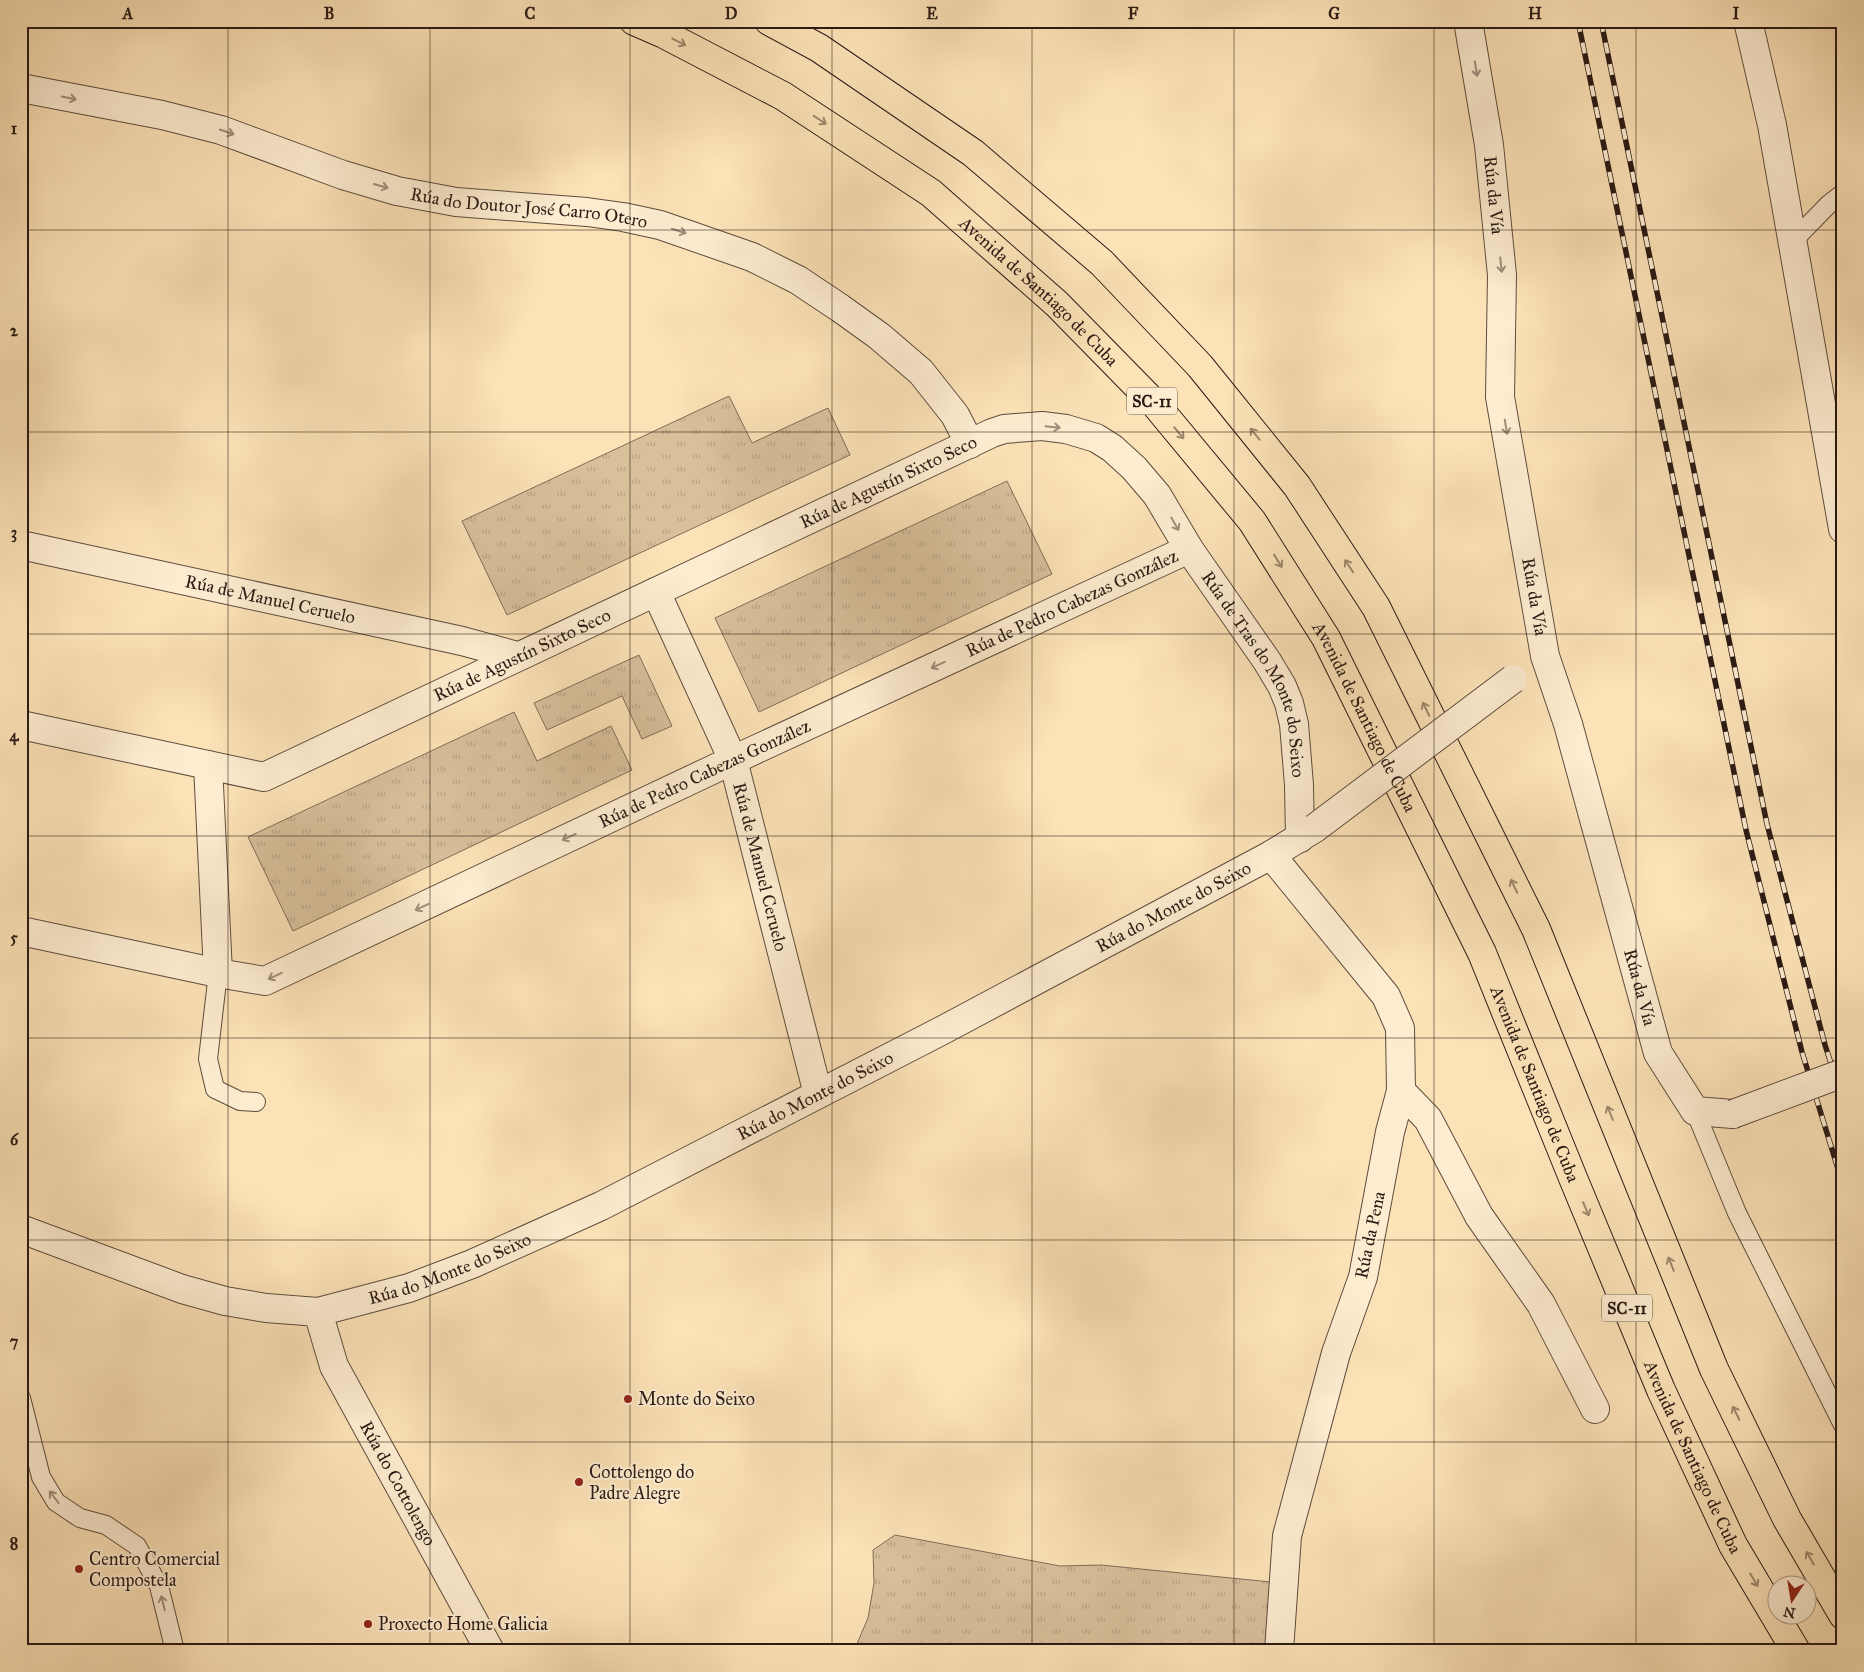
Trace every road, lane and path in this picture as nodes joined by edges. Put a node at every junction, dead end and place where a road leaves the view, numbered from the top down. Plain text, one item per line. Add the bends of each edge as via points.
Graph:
1 (634, 21) edge
2 (769, 21) edge
3 (1468, 21) edge
4 (1748, 21) edge
5 (21, 88) edge
6 (1843, 193) edge
7 (1792, 242) junction
8 (1004, 429) joint
9 (970, 444) junction
10 (1843, 529) edge
11 (21, 545) edge
12 (1189, 549) junction
13 (656, 592) junction
14 (518, 656) junction
15 (1545, 656) junction
16 (21, 725) edge
17 (733, 760) junction
18 (208, 765) junction
19 (1307, 833) junction
20 (1272, 855) junction
21 (21, 931) edge
22 (218, 973) junction
23 (1843, 1074) edge
24 (1401, 1092) junction
25 (818, 1094) junction
26 (256, 1102) dead end
27 (1695, 1111) junction
28 (21, 1229) edge
29 (318, 1312) junction
30 (21, 1398) edge
31 (1595, 1409) dead end
32 (1843, 1424) edge
33 (1843, 1615) edge
34 (175, 1651) edge
35 (490, 1651) edge
36 (1279, 1651) edge
37 (1796, 1651) edge

1 -> 37 highway, Avenida de Santiago de Cuba / SC-11 via 783,96 931,193 1056,304 1155,404 1252,521 1326,638 1482,953 1661,1390 1733,1545
33 -> 2 highway via 1787,1518 1714,1369 1536,929 1376,607 1297,486 1200,366 1102,264 973,153 819,48
3 -> 15 street, Rúa da Vía via 1489,145 1502,275 1500,397
4 - 7 street via 1772,125
5 -> 9 street, Rúa do Doutor José Carro Otero via 162,115 221,130 343,175 397,191 456,202 623,217 660,225 752,257 798,280 840,308 914,366 955,415
6 - 7 lane
7 - 10 street
8 - 9 street, Rúa de Agustín Sixto Seco
8 -> 12 street, Rúa de Tras do Monte do Seixo via 1042,426 1066,429 1096,438 1112,448 1157,496
9 - 13 street, Rúa de Agustín Sixto Seco
11 - 14 street, Rúa de Manuel Ceruelo
12 -> 17 street, Rúa de Pedro Cabezas González
12 - 19 street, Rúa de Tras do Monte do Seixo via 1282,686 1289,704
13 - 14 street, Rúa de Agustín Sixto Seco
13 - 17 street, Rúa de Manuel Ceruelo
14 - 18 street, Rúa de Agustín Sixto Seco via 264,777
15 - 19 street, Rúa do Monte do Seixo, bridge
15 - 27 street, Rúa da Vía via 1568,724 1658,1053
16 - 18 street, Rúa de Agustín Sixto Seco
17 -> 22 street, Rúa de Pedro Cabezas González via 265,981
17 - 25 street, Rúa de Manuel Ceruelo
18 - 22 street
19 - 20 street, Rúa do Monte do Seixo
20 - 24 street, Rúa da Pena via 1386,996 1400,1028
20 - 25 street, Rúa do Monte do Seixo
21 - 22 street, Rúa de Pedro Cabezas González
22 - 26 lane via 208,1059 216,1089 240,1101
23 - 27 street, bridge via 1734,1114
24 - 31 street via 1428,1119 1480,1216 1541,1304
24 - 36 street, Rúa da Pena via 1390,1132 1363,1277 1336,1353 1287,1536
25 - 29 street, Rúa do Monte do Seixo via 601,1206 472,1264 409,1288
27 - 32 lane via 1736,1213
28 - 29 street, Rúa do Monte do Seixo via 182,1289 266,1308
29 - 35 street, Rúa do Cottolengo via 334,1366
34 -> 30 lane via 159,1586 136,1546 106,1525 80,1518 56,1502 41,1478

